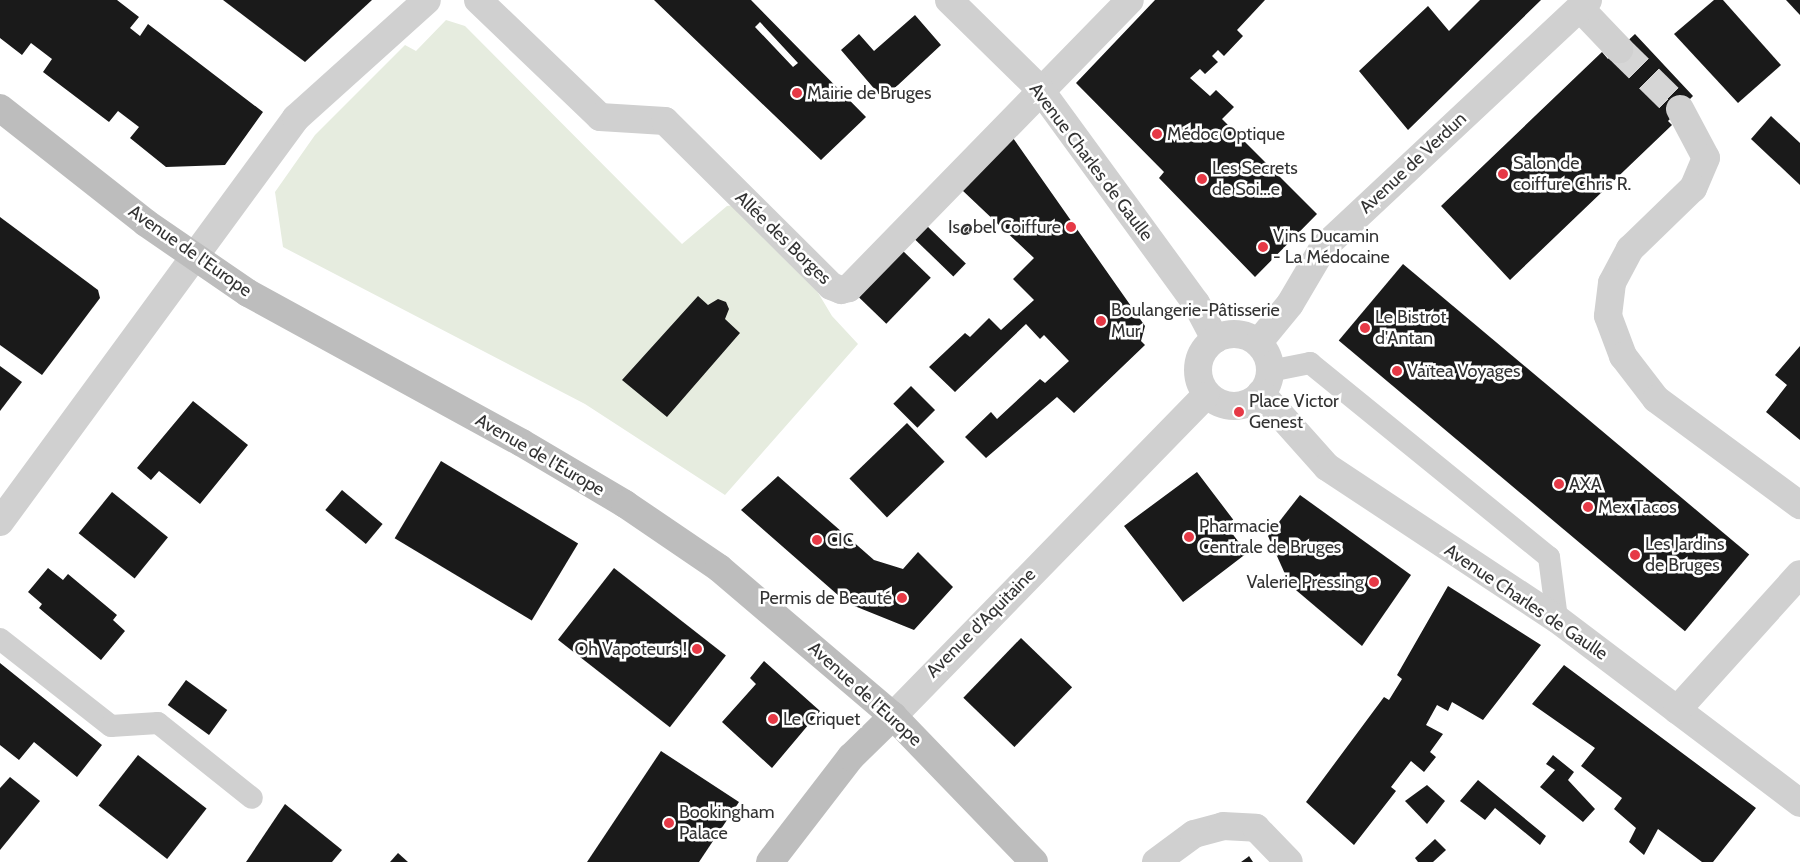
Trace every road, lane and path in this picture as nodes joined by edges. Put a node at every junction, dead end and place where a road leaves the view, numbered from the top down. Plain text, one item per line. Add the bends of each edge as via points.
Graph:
1 (426, 0) edge
2 (478, 0) edge
3 (949, 0) edge
4 (1130, 0) edge
5 (1584, 4) edge
6 (1619, 49) tunnel mouth
7 (1039, 88) junction
8 (0, 108) edge
9 (1680, 109) tunnel mouth
10 (195, 257) junction
11 (1214, 339) junction
12 (1258, 343) junction
13 (1265, 382) junction
14 (1205, 396) junction
15 (1800, 505) edge
16 (0, 522) edge
17 (1800, 574) edge
18 (1556, 619) junction
19 (0, 639) edge
20 (1677, 710) junction
21 (893, 716) junction
22 (252, 798) dead end
23 (1800, 803) edge
24 (770, 862) edge
25 (1034, 862) edge
26 (1156, 862) edge
27 (1289, 862) edge

1 - 10 street via 296,118
2 - 7 street, Allée des Borges via 600,117 665,121 830,286 841,290 850,288
3 - 7 street, Avenue Charles de Gaulle
4 - 7 street, Allée des Borges
5 - 6 street
5 - 12 street, Avenue de Verdun via 1323,248 1290,304
7 - 11 street, Avenue Charles de Gaulle via 1196,303
8 - 10 main road, Avenue de l'Europe
9 - 15 street via 1706,158 1694,188 1630,249 1612,283 1608,316 1623,356 1656,399
10 - 16 street
10 - 21 main road, Avenue de l'Europe via 248,293 625,504 719,568
11 - 12 street via 1237,334
11 - 14 street via 1199,367
12 - 13 street
13 - 14 street via 1242,404 1231,405
13 - 18 street, Avenue Charles de Gaulle via 1328,467
13 - 18 lane via 1310,363 1549,557
14 - 21 street, Avenue d'Aquitaine
17 - 20 street
18 - 20 street, Avenue Charles de Gaulle
19 - 22 lane via 111,726 158,723
20 - 23 street, Avenue Charles de Gaulle
21 - 24 main road, Avenue d'Aquitaine via 850,757
21 - 25 main road, Avenue de l'Europe
26 - 27 street via 1194,834 1223,826 1256,828

